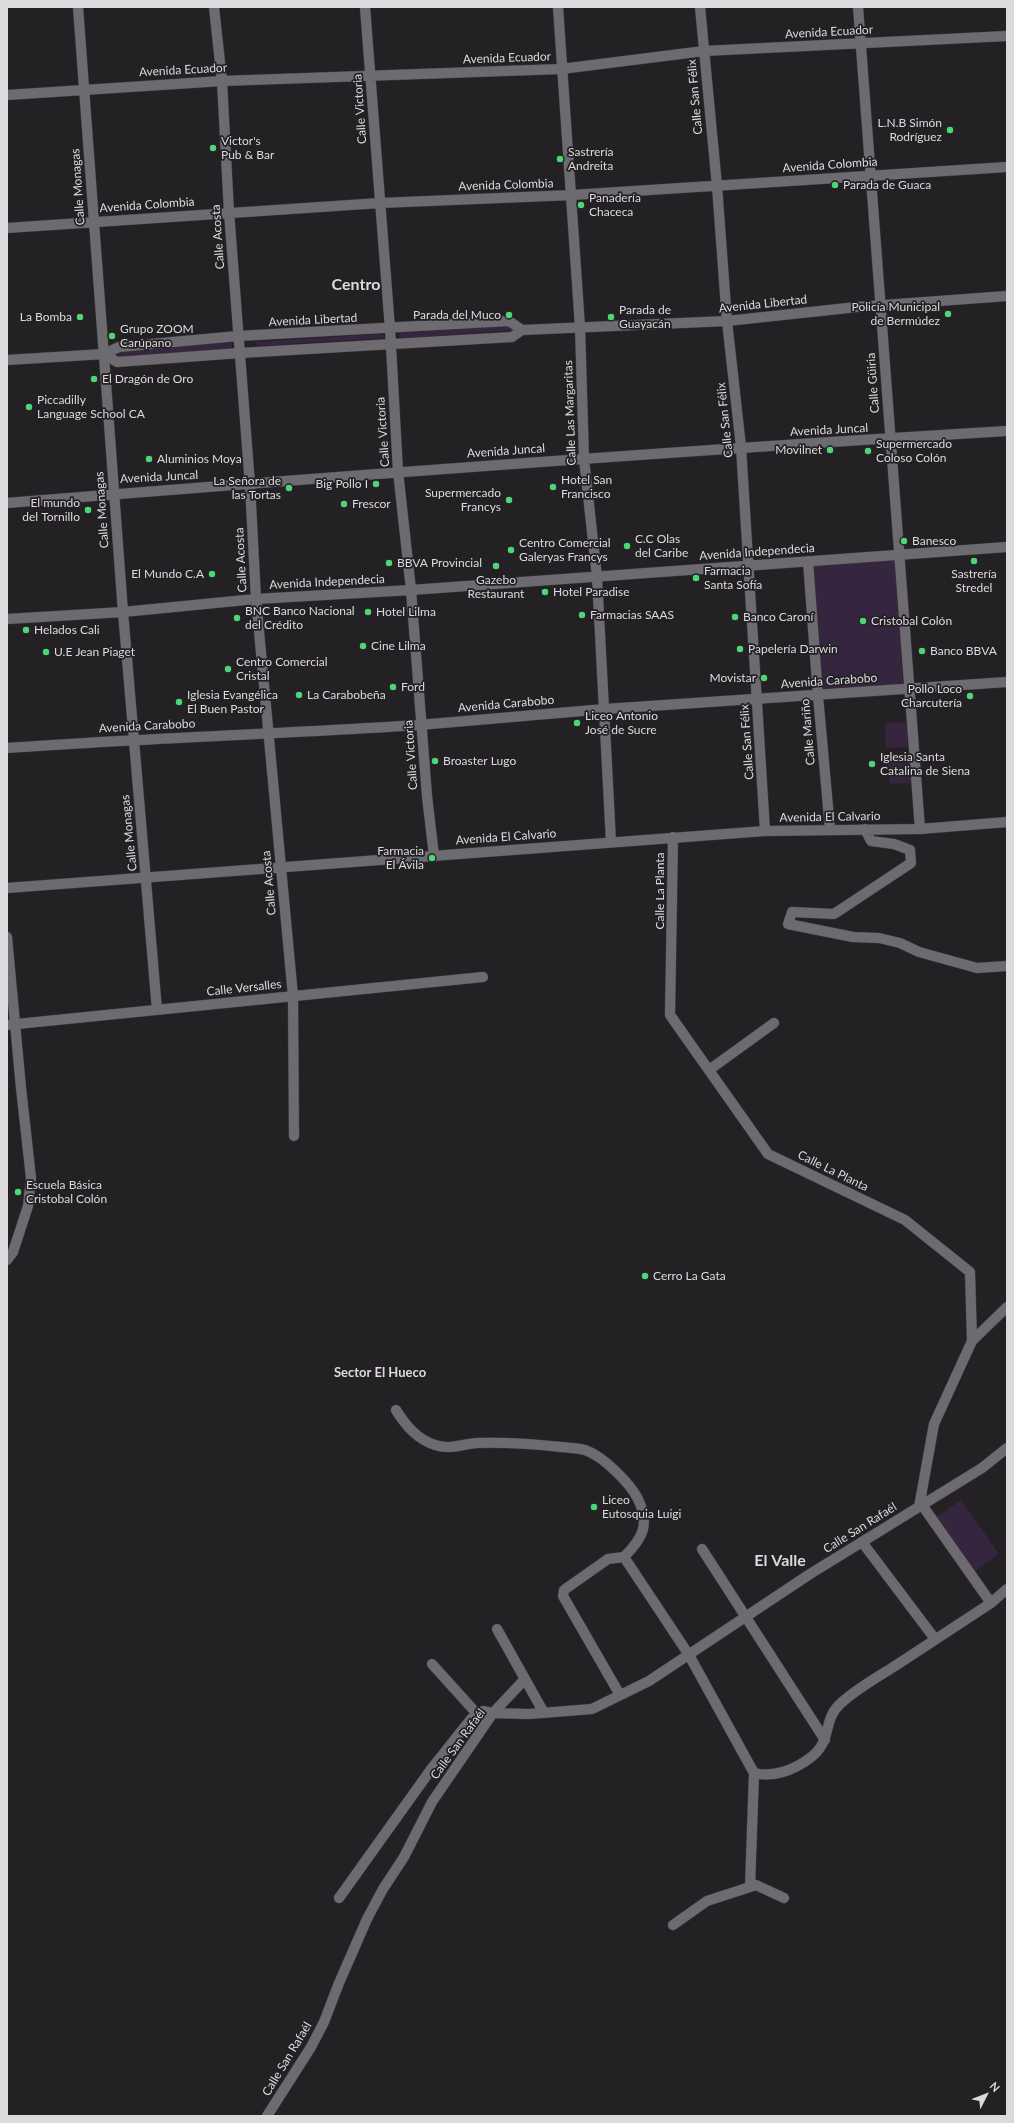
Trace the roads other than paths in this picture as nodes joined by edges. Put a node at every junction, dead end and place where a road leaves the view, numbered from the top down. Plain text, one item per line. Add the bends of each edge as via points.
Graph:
1 (78, 7) edge
2 (214, 7) edge
3 (365, 7) edge
4 (558, 7) edge
5 (700, 7) edge
6 (858, 7) edge
7 (1007, 36) edge
8 (860, 43) junction
9 (704, 51) junction
10 (561, 69) junction
11 (370, 75) junction
12 (222, 81) junction
13 (84, 89) junction
14 (7, 95) edge
15 (1007, 167) edge
16 (870, 175) junction
17 (717, 186) junction
18 (572, 195) junction
19 (380, 204) junction
20 (228, 212) junction
21 (94, 221) junction
22 (7, 228) edge
23 (1007, 296) edge
24 (880, 306) junction
25 (727, 321) junction
26 (580, 328) junction
27 (390, 329) junction
28 (522, 330) junction
29 (238, 336) junction
30 (390, 343) junction
31 (240, 353) junction
32 (104, 354) junction
33 (7, 360) edge
34 (1007, 431) edge
35 (890, 439) junction
36 (741, 447) junction
37 (584, 459) junction
38 (398, 471) junction
39 (250, 485) junction
40 (114, 493) junction
41 (7, 503) edge
42 (1007, 547) edge
43 (898, 555) junction
44 (808, 561) junction
45 (749, 566) junction
46 (597, 577) junction
47 (411, 590) junction
48 (256, 599) junction
49 (123, 612) junction
50 (7, 619) edge
51 (1007, 682) edge
52 (909, 689) junction
53 (818, 696) junction
54 (757, 698) junction
55 (604, 710) junction
56 (421, 724) junction
57 (269, 734) junction
58 (134, 739) junction
59 (7, 748) edge
60 (1007, 822) edge
61 (920, 828) junction
62 (830, 829) junction
63 (865, 829) junction
64 (765, 831) junction
65 (673, 838) junction
66 (611, 842) junction
67 (434, 856) junction
68 (281, 867) junction
69 (147, 877) junction
70 (7, 888) edge
71 (7, 937) edge
72 (1007, 966) edge
73 (483, 977) dead end
74 (293, 996) junction
75 (157, 1010) junction
76 (774, 1023) dead end
77 (11, 1025) edge
78 (709, 1070) junction
79 (294, 1136) dead end
80 (7, 1260) edge
81 (1007, 1307) edge
82 (972, 1341) junction
83 (396, 1410) dead end
84 (1007, 1448) edge
85 (920, 1506) junction
86 (862, 1542) junction
87 (702, 1549) dead end
88 (624, 1557) junction
89 (1007, 1589) edge
90 (991, 1602) junction
91 (746, 1617) junction
92 (497, 1628) dead end
93 (935, 1639) junction
94 (689, 1655) junction
95 (432, 1664) dead end
96 (525, 1679) junction
97 (620, 1695) junction
98 (493, 1713) junction
99 (544, 1713) junction
100 (478, 1715) junction
101 (825, 1740) junction
102 (754, 1773) junction
103 (750, 1887) junction
104 (339, 1898) dead end
105 (784, 1898) dead end
106 (673, 1925) dead end
107 (267, 2116) edge

1 - 13 street, Calle Monagas
2 - 12 street, Calle Acosta
3 - 11 street, Calle Victoria
4 - 10 street, Calle Las Margaritas
5 - 9 street, Calle San Félix
6 - 8 street, Calle Güiria
7 - 8 street, Avenida Ecuador
8 - 9 street, Avenida Ecuador
8 - 16 street, Calle Güiria
9 - 10 street, Avenida Ecuador
9 - 17 street, Calle San Félix
10 - 11 street, Avenida Ecuador
10 - 18 street, Calle Las Margaritas
11 - 12 street, Avenida Ecuador
11 - 19 street, Calle Victoria
12 - 13 street, Avenida Ecuador
12 - 20 street, Calle Acosta
13 - 14 street, Avenida Ecuador
13 - 21 street, Calle Monagas
15 - 16 street, Avenida Colombia
16 - 17 street, Avenida Colombia
16 - 24 street, Calle Güiria
17 - 18 street, Avenida Colombia
17 - 25 street, Calle San Félix
18 - 19 street, Avenida Colombia
18 - 26 street, Calle Las Margaritas
19 - 20 street, Avenida Colombia
19 - 27 street, Calle Victoria
20 - 21 street, Avenida Colombia
20 - 29 street, Calle Acosta
21 - 22 street, Avenida Colombia
21 - 32 street, Calle Monagas
23 - 24 street, Avenida Libertad
24 - 25 street, Avenida Libertad
24 - 35 street, Calle Güiria
25 - 26 street, Avenida Libertad
25 - 36 street, Calle San Félix
26 - 28 street, Avenida Libertad
26 - 37 street, Calle Las Margaritas
27 - 28 street, Avenida Libertad via 509,321
27 - 29 street, Avenida Libertad
27 - 30 street, Calle Victoria
28 - 30 street, Avenida Libertad via 512,337
29 - 31 street, Calle Acosta
29 - 32 street, Avenida Libertad via 119,347
30 - 31 street, Avenida Libertad
30 - 38 street, Calle Victoria
31 - 32 street, Avenida Libertad via 117,362
31 - 39 street, Calle Acosta
32 - 33 street, Avenida Libertad
32 - 40 street, Calle Monagas
34 - 35 street, Avenida Juncal
35 - 36 street, Avenida Juncal
35 - 43 street, Calle Güiria
36 - 37 street, Avenida Juncal
36 - 45 street, Calle San Félix
37 - 38 street, Avenida Juncal
37 - 46 street, Calle Las Margaritas
38 - 39 street, Avenida Juncal
38 - 47 street, Calle Victoria
39 - 40 street, Avenida Juncal
39 - 48 street, Calle Acosta
40 - 41 street, Avenida Juncal
40 - 49 street, Calle Monagas
42 - 43 street, Avenida Independecia
43 - 44 street, Avenida Independecia
43 - 52 street, Calle Güiria
44 - 45 street, Avenida Independecia
44 - 53 street, Calle Mariño
45 - 46 street, Avenida Independecia
45 - 54 street, Calle San Félix
46 - 47 street, Avenida Independecia
46 - 55 street, Calle Las Margaritas
47 - 48 street, Avenida Independecia
47 - 56 street, Calle Victoria
48 - 49 street, Avenida Independecia
48 - 57 street, Calle Acosta
49 - 50 street, Avenida Independecia
49 - 58 street, Calle Monagas
51 - 52 street, Avenida Carabobo
52 - 53 street, Avenida Carabobo
52 - 61 street, Calle Güiria
53 - 54 street, Avenida Carabobo
53 - 62 street, Calle Mariño
54 - 55 street, Avenida Carabobo
54 - 64 street, Calle San Félix
55 - 56 street, Avenida Carabobo
55 - 66 street, Calle Las Margaritas
56 - 57 street, Avenida Carabobo
56 - 67 street, Calle Victoria
57 - 58 street, Avenida Carabobo
57 - 68 street, Calle Acosta
58 - 59 street, Avenida Carabobo
58 - 69 street, Calle Monagas
60 - 61 street, Avenida El Calvario
61 - 63 street, Avenida El Calvario
62 - 63 street, Avenida El Calvario
62 - 64 street, Avenida El Calvario
63 - 72 street via 871,841 894,844 910,850 911,863 834,914 792,912 788,924 853,937 879,938 977,968
64 - 65 street, Avenida El Calvario
65 - 66 street, Avenida El Calvario
65 - 78 street, Calle La Planta via 670,1015
66 - 67 street, Avenida El Calvario
67 - 68 street, Avenida El Calvario
68 - 69 street, Avenida El Calvario
68 - 74 street, Calle Acosta
69 - 70 street, Avenida El Calvario
69 - 75 street, Calle Monagas
71 - 77 street
73 - 74 street, Calle Versalles
74 - 75 street, Calle Versalles
74 - 79 street, Calle Acosta
75 - 77 street, Calle Versalles
76 - 78 street
77 - 80 street via 31,1178 28,1206 13,1252
78 - 82 street, Calle La Planta via 768,1154 905,1220 970,1272
81 - 82 street
82 - 85 street, Calle La Planta via 934,1424
83 - 88 street via 406,1426 420,1438 436,1445 456,1448 467,1443 494,1442 542,1445 585,1450 601,1458 635,1493 642,1509 644,1531
84 - 85 street, Calle San Rafaél via 982,1468
85 - 86 street, Calle San Rafaél
85 - 90 street
86 - 91 street, Calle San Rafaél
86 - 93 street
87 - 91 street
88 - 94 street
88 - 97 street via 608,1560 564,1590 563,1596
89 - 90 street
90 - 93 street
91 - 94 street, Calle San Rafaél
91 - 101 street
92 - 96 street
93 - 101 street via 840,1704 831,1716
94 - 97 street, Calle San Rafaél via 649,1682
94 - 102 street
95 - 100 street
96 - 98 street
96 - 99 street
97 - 99 street, Calle San Rafaél via 592,1708
98 - 99 street, Calle San Rafaél
98 - 100 street via 483,1711
98 - 107 street, Calle San Rafaél via 432,1802 404,1857 383,1889 360,1933 324,2022
100 - 104 street via 471,1719 432,1768
101 - 102 street via 822,1747 809,1758 787,1771 765,1776
102 - 103 street
103 - 105 street via 756,1885
103 - 106 street via 707,1901

